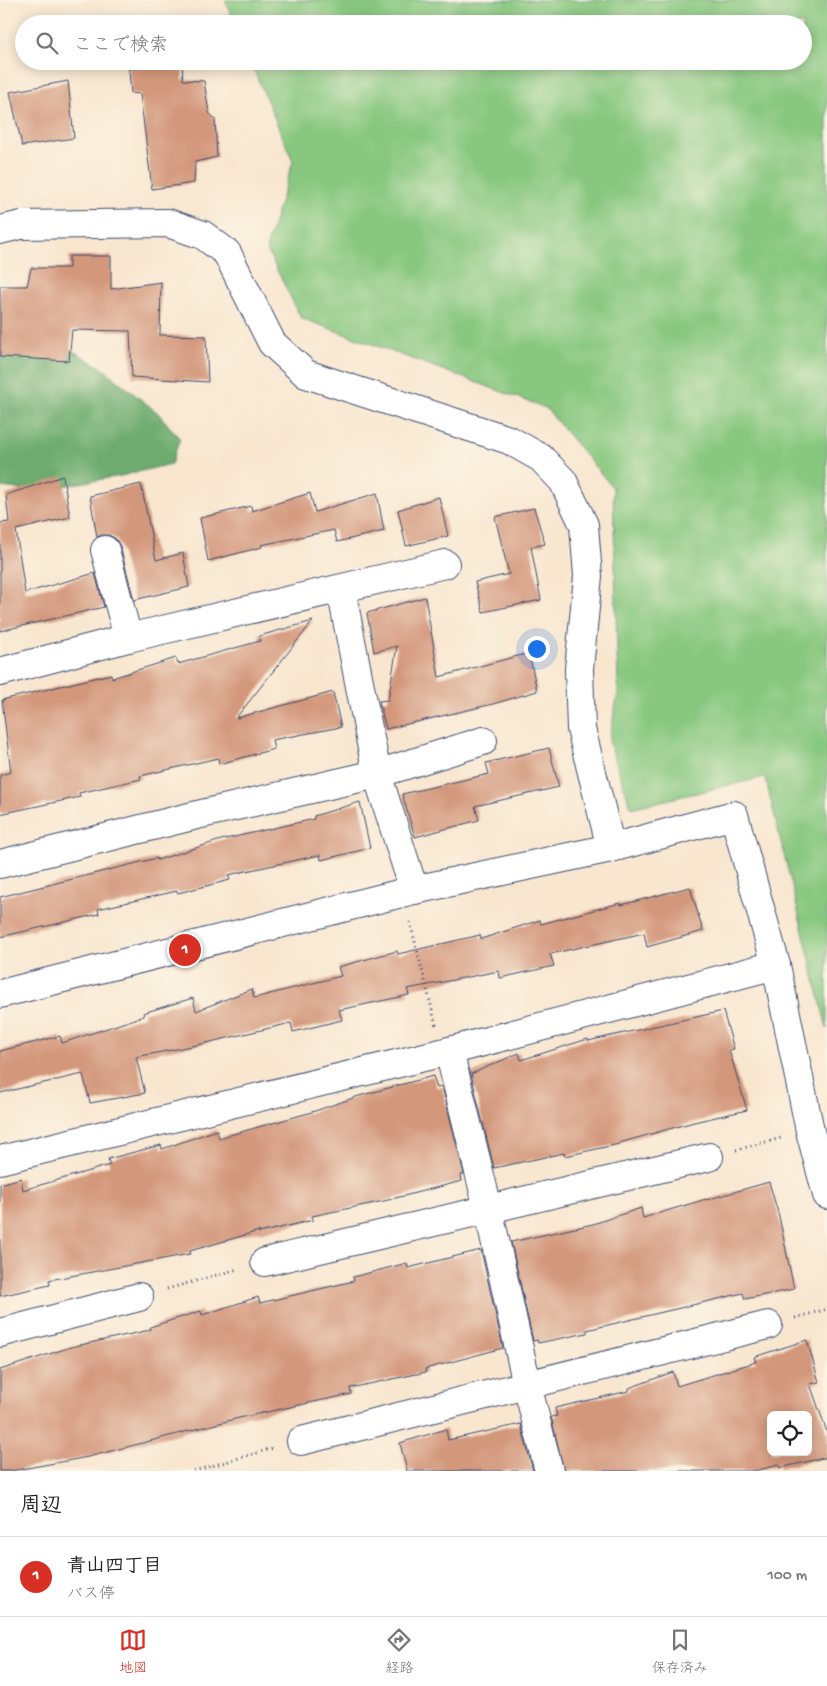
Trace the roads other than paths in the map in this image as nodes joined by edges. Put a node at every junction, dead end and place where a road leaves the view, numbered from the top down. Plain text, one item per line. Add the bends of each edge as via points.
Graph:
1 (0, 230) edge
2 (105, 550) dead end
3 (445, 564) dead end
4 (340, 589) junction
5 (128, 638) junction
6 (0, 672) edge
7 (483, 741) dead end
8 (377, 774) junction
9 (611, 848) junction
10 (0, 864) edge
11 (409, 892) junction
12 (776, 965) junction
13 (0, 994) edge
14 (446, 1052) junction
15 (709, 1157) road end
16 (0, 1160) edge
17 (827, 1195) edge
18 (488, 1208) junction
19 (265, 1262) road end
20 (139, 1297) road end
21 (768, 1325) dead end
22 (0, 1333) edge
23 (527, 1386) junction
24 (301, 1441) road end
25 (549, 1471) edge

1 - 9 street via 21,225 168,223 204,235 227,253 272,343 306,374 509,440 541,458 563,481 584,526 588,576 580,669 581,729
2 - 5 street
3 - 4 street
4 - 5 street
4 - 8 street
5 - 6 street
7 - 8 street
8 - 10 street
8 - 11 street
9 - 11 street
9 - 12 street via 734,815
11 - 13 street
12 - 14 street
12 - 17 street via 810,1131
14 - 16 street
14 - 18 street
15 - 18 street
18 - 19 street
18 - 23 street
20 - 22 street
21 - 23 street
23 - 24 street
23 - 25 street

